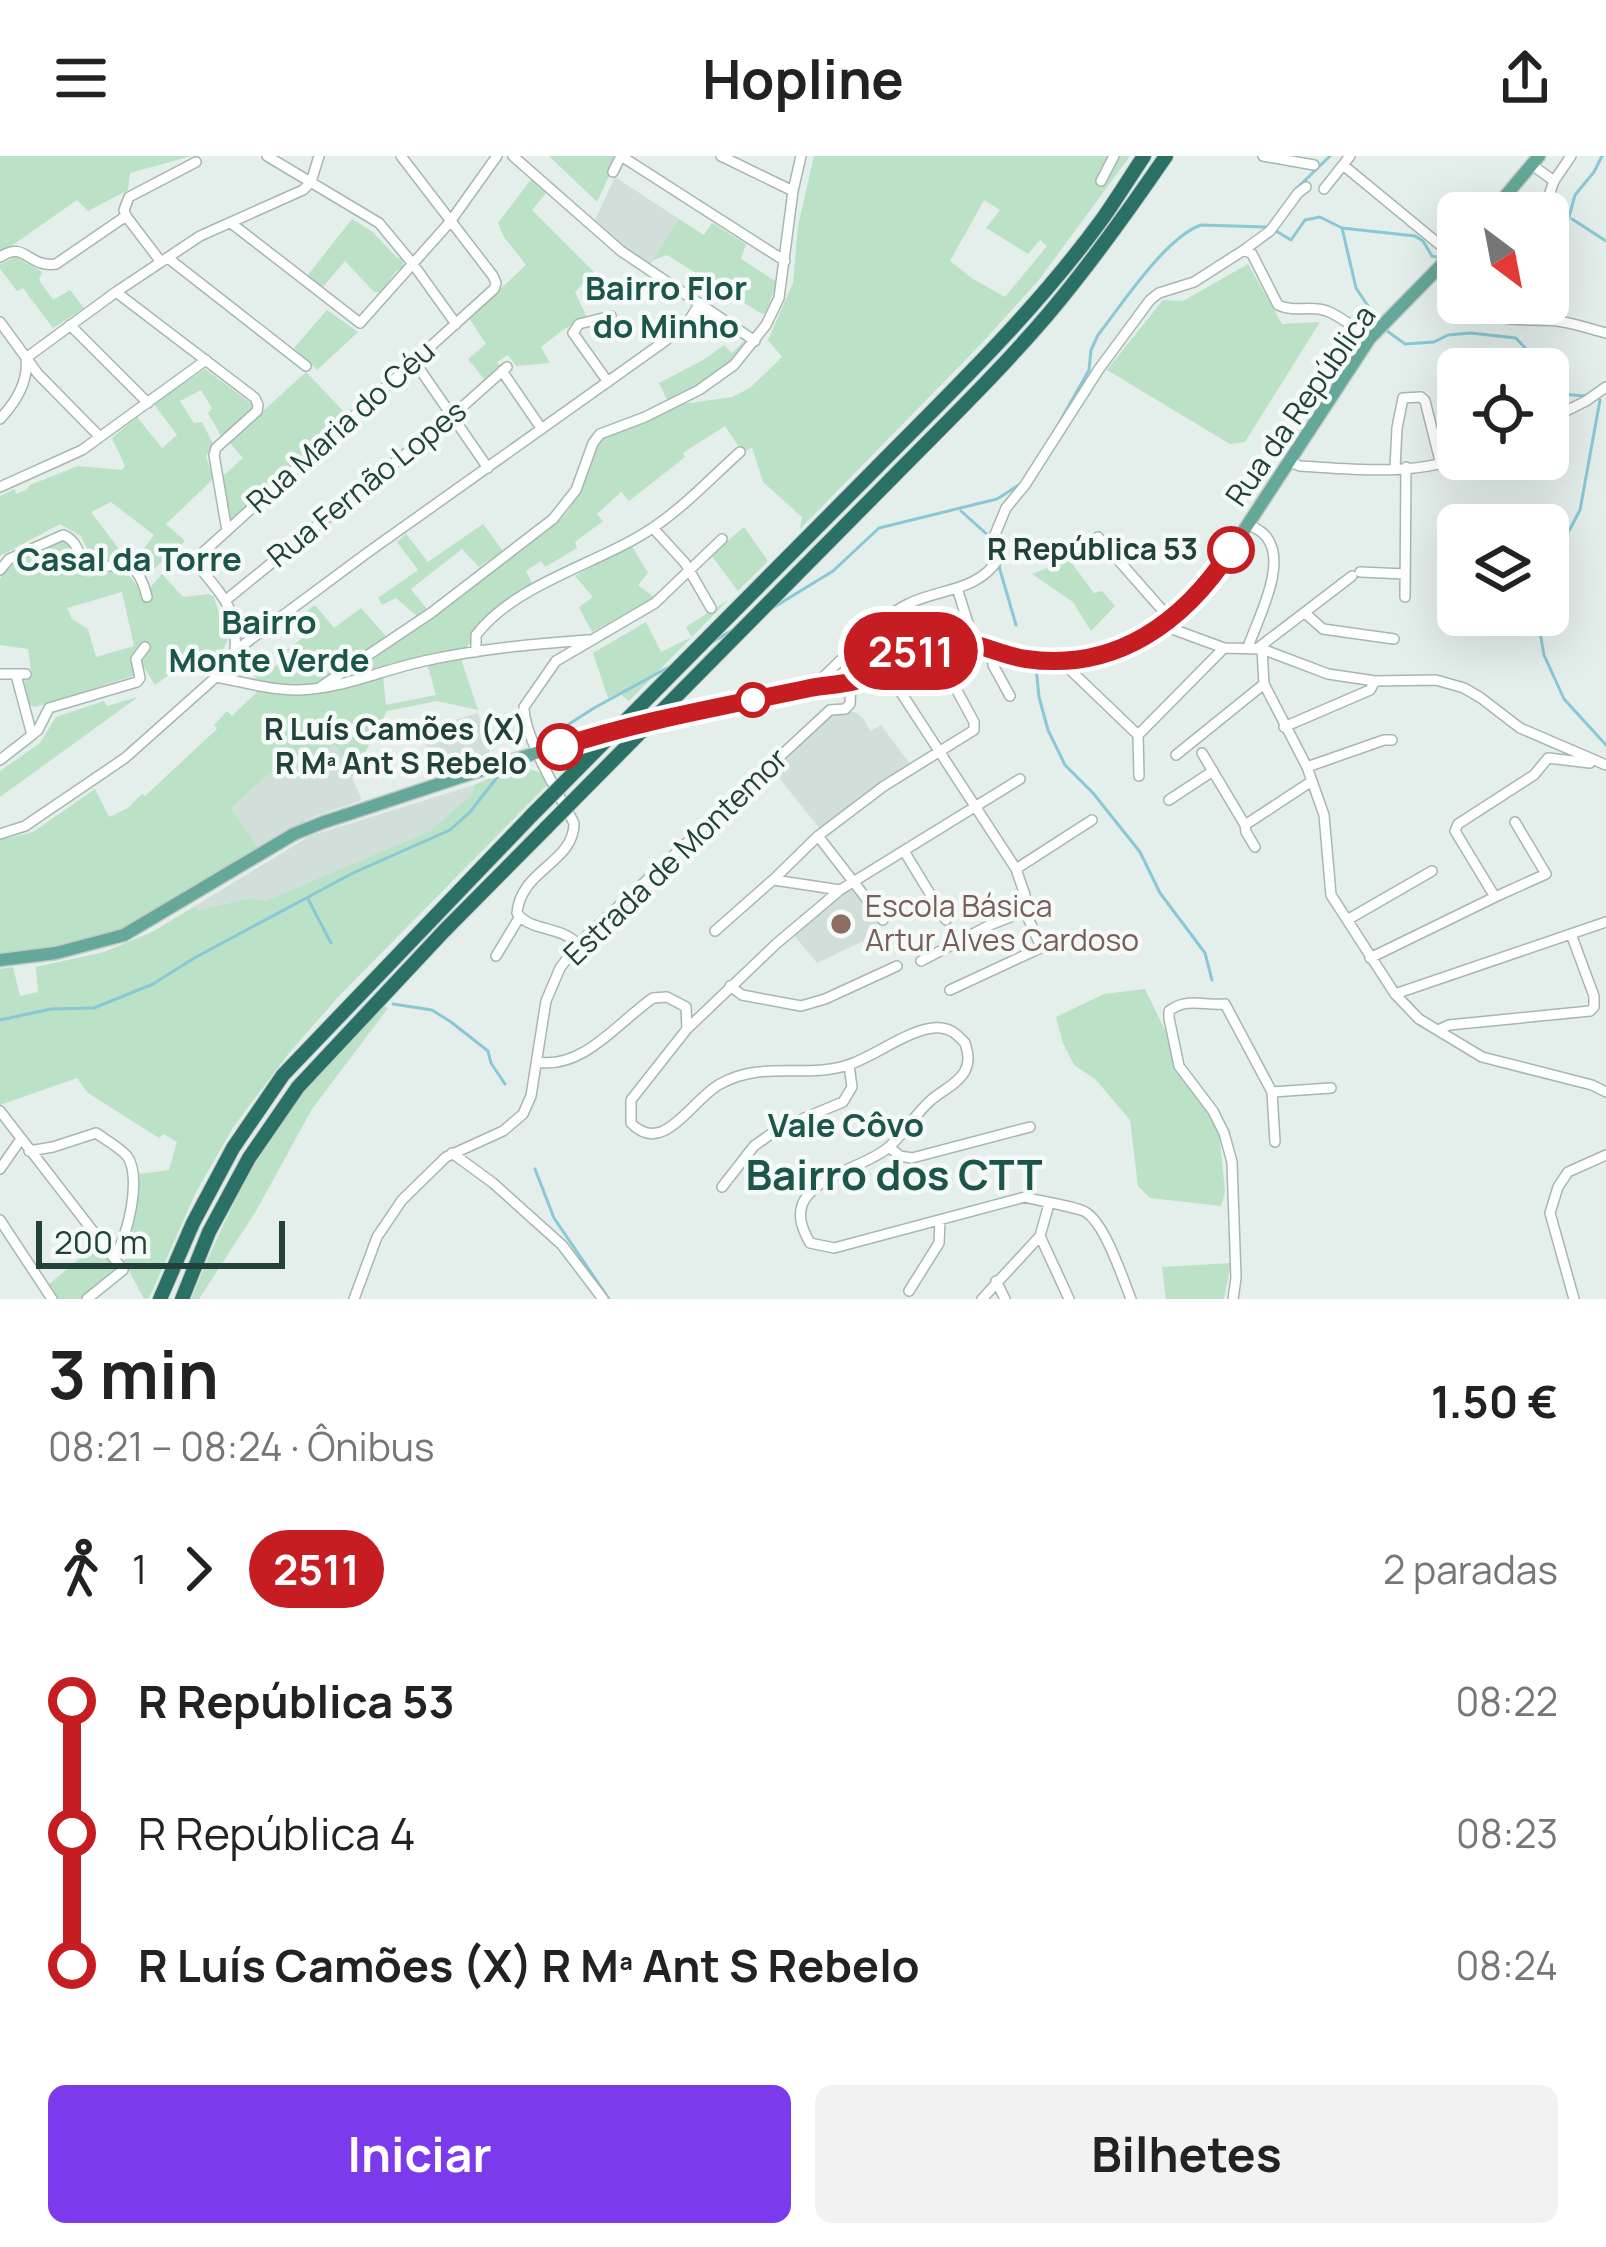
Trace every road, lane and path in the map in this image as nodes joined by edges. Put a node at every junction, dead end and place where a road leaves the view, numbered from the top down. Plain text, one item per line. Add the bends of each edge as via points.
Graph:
1 (267, 156) edge
2 (319, 156) edge
3 (400, 156) edge
4 (497, 156) edge
5 (514, 156) edge
6 (621, 156) edge
7 (721, 156) edge
8 (801, 156) edge
9 (1114, 156) edge
10 (1144, 156) edge
11 (1166, 156) edge
12 (1263, 156) edge
13 (1571, 156) edge
14 (1347, 160) edge
15 (1533, 160) edge
16 (196, 162) dead end
17 (1314, 165) dead end
18 (614, 172) dead end
19 (1101, 181) dead end
20 (1554, 181) junction
21 (311, 182) junction
22 (1306, 188) dead end
23 (1324, 189) dead end
24 (793, 191) junction
25 (1508, 192) edge
26 (1550, 192) edge
27 (126, 216) junction
28 (450, 222) junction
29 (231, 223) junction
30 (1437, 241) edge
31 (1244, 250) junction
32 (0, 257) edge
33 (164, 260) junction
34 (785, 261) junction
35 (413, 264) junction
36 (1437, 269) edge
37 (116, 292) junction
38 (700, 303) junction
39 (611, 316) dead end
40 (0, 322) edge
41 (456, 324) junction
42 (1569, 324) edge
43 (70, 325) junction
44 (1378, 330) junction
45 (1606, 333) edge
46 (755, 341) junction
47 (26, 358) junction
48 (206, 360) junction
49 (414, 361) junction
50 (306, 366) dead end
51 (608, 382) junction
52 (1606, 387) edge
53 (148, 403) junction
54 (1569, 410) edge
55 (1, 416) edge
56 (452, 416) junction
57 (542, 428) junction
58 (100, 437) junction
59 (1437, 449) edge
60 (740, 452) dead end
61 (1288, 461) junction
62 (1437, 465) edge
63 (488, 468) junction
64 (1400, 468) junction
65 (0, 487) edge
66 (1248, 524) junction
67 (653, 528) junction
68 (227, 531) junction
69 (1098, 537) dead end
70 (722, 538) dead end
71 (0, 570) edge
72 (689, 570) junction
73 (1405, 574) junction
74 (957, 588) junction
75 (147, 597) dead end
76 (1405, 597) dead end
77 (226, 599) junction
78 (711, 608) dead end
79 (1306, 614) junction
80 (1168, 623) junction
81 (1279, 632) junction
82 (597, 639) junction
83 (1394, 639) dead end
84 (975, 645) junction
85 (145, 646) dead end
86 (1224, 648) junction
87 (1256, 648) junction
88 (236, 651) junction
89 (992, 651) junction
90 (476, 652) junction
91 (1282, 655) junction
92 (1060, 662) junction
93 (885, 668) junction
94 (0, 674) edge
95 (948, 674) dead end
96 (216, 677) junction
97 (1375, 681) junction
98 (851, 682) junction
99 (1264, 684) junction
100 (817, 687) junction
101 (319, 688) junction
102 (1010, 696) dead end
103 (50, 708) junction
104 (830, 710) junction
105 (25, 712) junction
106 (1284, 727) junction
107 (32, 735) junction
108 (1138, 735) junction
109 (1392, 740) dead end
110 (940, 750) junction
111 (1202, 753) dead end
112 (539, 754) junction
113 (1176, 755) dead end
114 (0, 760) edge
115 (1600, 764) edge
116 (1307, 767) junction
117 (1214, 771) junction
118 (1139, 776) dead end
119 (1020, 779) dead end
120 (1312, 781) junction
121 (1169, 800) dead end
122 (976, 805) junction
123 (1092, 820) dead end
124 (1515, 822) dead end
125 (1245, 825) junction
126 (0, 834) edge
127 (818, 836) junction
128 (1255, 847) dead end
129 (904, 851) junction
130 (1016, 869) junction
131 (1432, 871) dead end
132 (786, 875) junction
133 (854, 880) junction
134 (820, 887) junction
135 (840, 890) junction
136 (1495, 897) junction
137 (819, 907) junction
138 (1025, 911) junction
139 (519, 918) junction
140 (883, 920) dead end
141 (946, 920) dead end
142 (1347, 920) junction
143 (1606, 922) edge
144 (715, 931) dead end
145 (1571, 934) junction
146 (1064, 937) dead end
147 (578, 944) junction
148 (1041, 947) junction
149 (496, 956) dead end
150 (1370, 958) junction
151 (0, 960) edge
152 (921, 961) dead end
153 (897, 966) dead end
154 (730, 986) junction
155 (950, 991) dead end
156 (1395, 994) junction
157 (686, 1007) junction
158 (708, 1008) junction
159 (687, 1030) junction
160 (1438, 1030) junction
161 (537, 1062) junction
162 (849, 1065) junction
163 (1331, 1088) dead end
164 (1273, 1092) junction
165 (1606, 1092) edge
166 (0, 1112) edge
167 (1030, 1127) dead end
168 (21, 1139) junction
169 (1275, 1142) dead end
170 (890, 1147) junction
171 (29, 1151) junction
172 (452, 1153) junction
173 (1606, 1155) edge
174 (0, 1169) edge
175 (722, 1187) dead end
176 (1049, 1204) junction
177 (0, 1220) edge
178 (940, 1220) junction
179 (1040, 1236) junction
180 (114, 1257) junction
181 (996, 1281) junction
182 (909, 1291) dead end
183 (52, 1299) edge
184 (86, 1299) edge
185 (160, 1299) edge
186 (182, 1299) edge
187 (354, 1299) edge
188 (603, 1299) edge
189 (982, 1299) edge
190 (1005, 1299) edge
191 (1069, 1299) edge
192 (1131, 1299) edge
193 (1233, 1299) edge
194 (1574, 1299) edge

1 - 21 street
2 - 21 street
3 - 28 street
4 - 28 street
5 - 38 street via 621,251
6 - 18 street
6 - 34 street
7 - 24 street
8 - 24 street
9 - 19 street
10 - 185 highway, bridge via 1102,220 980,363 283,1075 233,1148
11 - 186 highway, bridge via 1048,314 298,1087 249,1158
12 - 17 street
13 - 20 street
14 - 23 street
14 - 30 street
15 - 20 street
15 - 25 main road
16 - 27 street via 129,197
20 - 26 street
21 - 29 street
21 - 35 street via 379,224
22 - 31 street
24 - 34 street
27 - 32 street via 56,264 43,266 23,251
27 - 33 street
28 - 35 street
28 - 41 street, Rua Maria do Céu via 496,283
29 - 33 street
29 - 35 street via 360,323
31 - 44 street via 1282,308 1329,312
31 - 74 street via 1185,287 1154,296 1006,508 994,538 997,562
33 - 37 street
33 - 50 street
34 - 46 street via 775,312
35 - 41 street
36 - 44 main road, Rua da República
37 - 43 street
37 - 48 street
38 - 46 street
38 - 51 street via 678,330
39 - 51 street via 573,333
40 - 47 street
41 - 49 street, Rua Maria do Céu
42 - 45 street
43 - 47 street
43 - 53 street
44 - 61 main road, Rua da República
46 - 101 street via 710,383 600,434 553,519
47 - 55 street via 25,381
47 - 58 street
48 - 53 street
48 - 68 street via 259,405 214,455
49 - 56 street
49 - 68 street, Rua Maria do Céu
51 - 57 street
52 - 54 street
53 - 58 street
56 - 57 street, Rua Fernão Lopes via 505,369
56 - 63 street
56 - 77 street, Rua Fernão Lopes
57 - 63 street
58 - 65 street
59 - 64 street via 1425,401 1403,398
60 - 67 street
61 - 64 street
61 - 66 main road, Rua da República
62 - 64 street
63 - 88 street
64 - 73 street
66 - 80 main road, Rua da República via 1214,576
66 - 87 street via 1268,539 1274,557
67 - 72 street
67 - 90 street via 496,615 476,635
68 - 77 street, Rua Maria do Céu via 198,566
69 - 80 street
70 - 72 street
71 - 75 street via 63,536 90,569 128,566
72 - 78 street
72 - 82 street
73 - 76 street
73 - 79 street via 1356,574
74 - 84 street
74 - 100 street via 903,606 854,643
77 - 88 street, Rua Maria do Céu
79 - 81 street
79 - 83 street via 1323,629
80 - 86 street
80 - 92 main road, Rua da República via 1112,651
81 - 87 street
81 - 91 street
82 - 90 street
82 - 112 street via 556,661 524,707
84 - 89 main road, Rua da República
84 - 93 main road, Rua da República via 943,640
85 - 103 street via 137,682
86 - 87 street
86 - 108 street
87 - 91 street
87 - 99 street
88 - 96 street
89 - 92 main road, Rua da República
89 - 102 street
90 - 101 street
91 - 97 street
92 - 108 street
93 - 98 main road, Rua da República
93 - 110 street
94 - 105 street via 21,675
95 - 110 street via 975,726
96 - 101 street
96 - 126 street via 125,758 26,826
97 - 106 street
97 - 115 street via 1464,688 1520,728
98 - 100 main road, Rua da República
98 - 104 street, Estrada de Montemor via 850,704
99 - 106 street
99 - 113 street
100 - 104 street
100 - 112 main road, Rua da República
103 - 105 street
103 - 107 street
104 - 147 street, Estrada de Montemor
105 - 107 street
106 - 116 street
107 - 114 street
108 - 118 street
109 - 116 street
110 - 122 street
110 - 127 street
111 - 117 street
112 - 139 street via 574,836 522,890
112 - 151 main road, Rua da República via 294,834 124,935
115 - 136 street via 1548,758 1455,827
116 - 120 street
117 - 121 street
117 - 125 street
119 - 122 street
120 - 125 street
120 - 142 street via 1326,825 1329,886
122 - 129 street
122 - 130 street
123 - 130 street
124 - 136 street via 1546,874
125 - 128 street
127 - 132 street
127 - 133 street
129 - 133 street
129 - 141 street
130 - 138 street
131 - 142 street
132 - 134 street
132 - 144 street
133 - 135 street
133 - 140 street
134 - 135 street
134 - 137 street
135 - 137 street
136 - 150 street
137 - 154 street
138 - 148 street
138 - 152 street
139 - 147 street via 559,929
139 - 149 street
142 - 150 street
143 - 145 street
145 - 156 street
145 - 160 street via 1594,996 1590,1011
146 - 148 street
147 - 161 street, Estrada de Montemor via 551,987
148 - 155 street
150 - 156 street
153 - 154 street via 801,1006
154 - 158 street
156 - 160 street
157 - 158 street
157 - 159 street
157 - 161 street via 653,998 576,1058
158 - 159 street
159 - 162 street via 631,1100 631,1123 642,1133 666,1132 701,1097 743,1074
160 - 165 street via 1483,1057
161 - 172 street, Estrada de Montemor via 531,1096 514,1125
162 - 170 street via 928,1028 945,1028 965,1043 965,1073
162 - 175 street via 852,1087 843,1102 778,1129
163 - 164 street
164 - 169 street
164 - 193 street via 1226,1004 1190,1001 1169,1011 1179,1066 1213,1111 1232,1162
166 - 168 street
167 - 170 street via 912,1158
168 - 171 street
168 - 174 street
170 - 178 street via 808,1196 800,1223 810,1243 834,1248
171 - 180 street
171 - 180 street via 96,1133 125,1154 132,1207
172 - 187 street, Estrada de Montemor via 386,1222
172 - 188 street via 562,1245
173 - 194 street via 1568,1172 1550,1213
176 - 178 street via 1025,1197
176 - 179 street
176 - 192 street via 1086,1210 1097,1220
177 - 183 street
178 - 182 street via 939,1243
179 - 181 street
179 - 191 street
180 - 184 street via 123,1270
181 - 189 street
181 - 190 street

